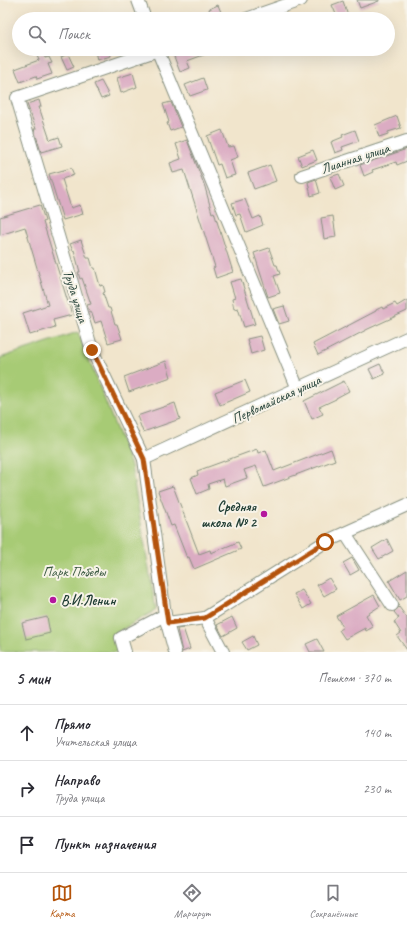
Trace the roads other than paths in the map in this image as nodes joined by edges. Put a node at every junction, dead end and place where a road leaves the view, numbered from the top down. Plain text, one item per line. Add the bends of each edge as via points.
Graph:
1 (138, 0) edge
2 (301, 0) edge
3 (142, 12) edge
4 (266, 12) edge
5 (138, 56) edge
6 (161, 56) edge
7 (407, 141) edge
8 (302, 176) dead end
9 (407, 338) edge
10 (298, 389) junction
11 (144, 459) junction
12 (407, 505) edge
13 (345, 533) junction
14 (392, 605) dead end
15 (205, 618) junction
16 (166, 619) junction
17 (125, 652) edge
18 (175, 652) edge
19 (223, 652) edge

1 - 3 street
2 - 4 street
5 - 11 street, Труда улица via 16,98 92,350
6 - 10 street
7 - 8 street, Лианная улица
9 - 10 street, Первомайская улица
10 - 11 street, Первомайская улица
11 - 16 street, Труда улица
12 - 13 street
13 - 14 street
13 - 15 street via 325,542
15 - 16 street
15 - 19 street
16 - 17 street via 121,638
16 - 18 street, Труда улица

